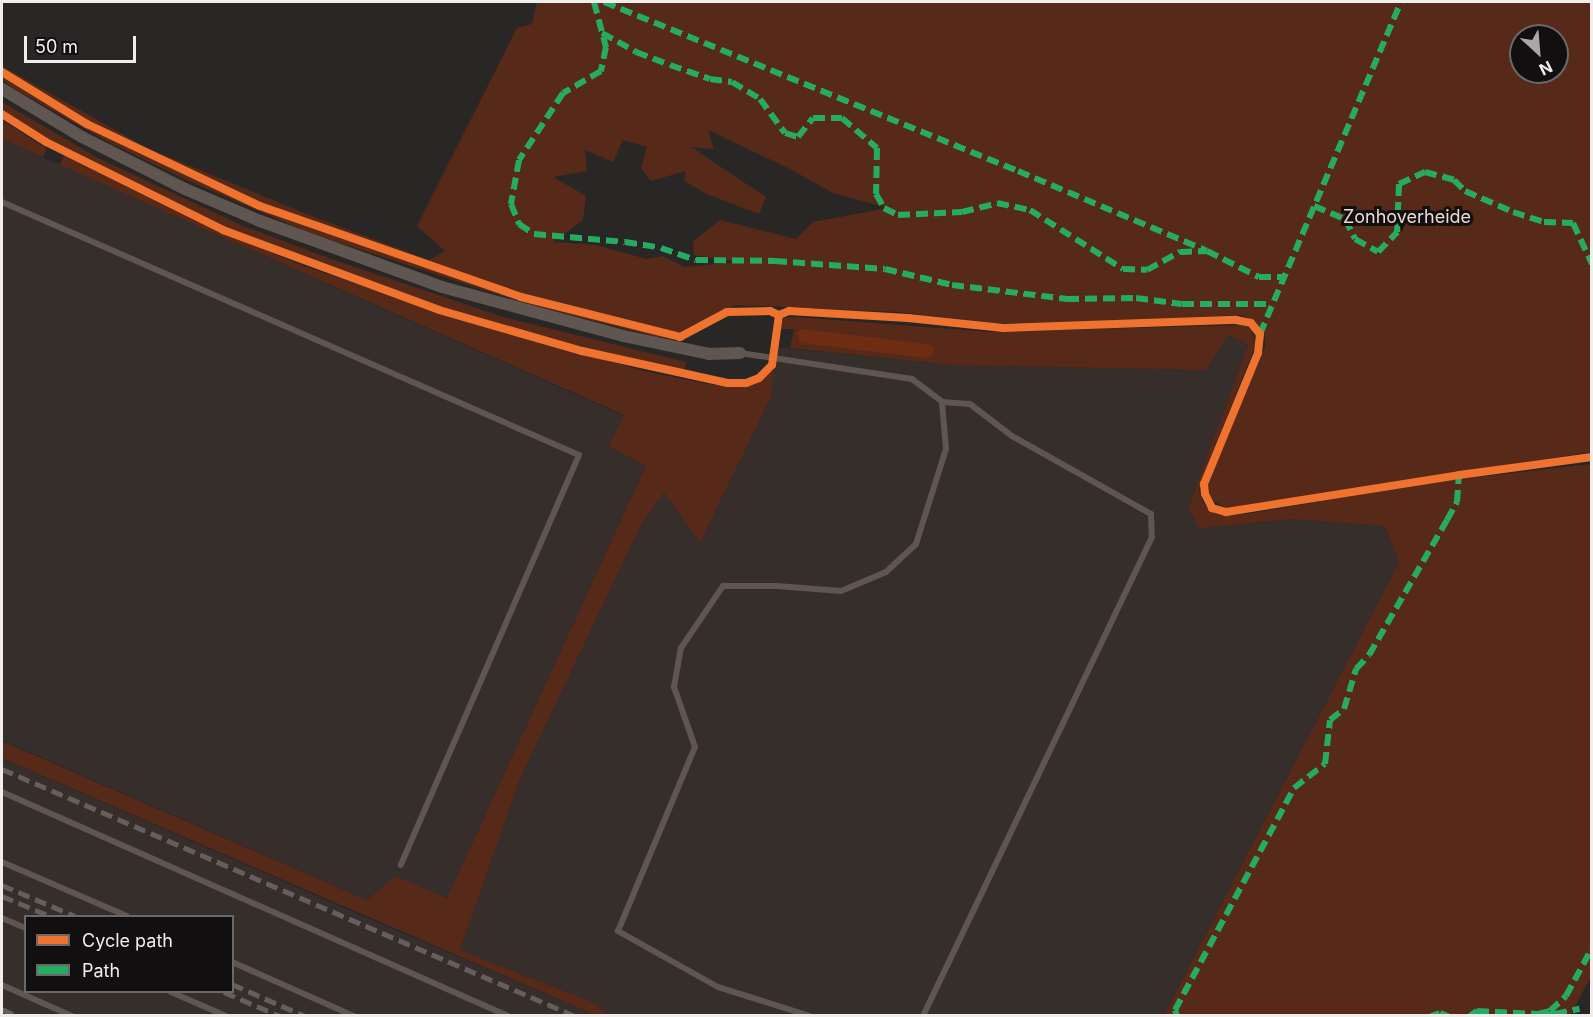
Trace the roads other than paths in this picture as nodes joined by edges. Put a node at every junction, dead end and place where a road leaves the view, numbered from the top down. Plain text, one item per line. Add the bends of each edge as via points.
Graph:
1 (2, 89) edge
2 (2, 202) edge
3 (740, 353) joint
4 (942, 402) junction
5 (2, 792) edge
6 (2, 862) edge
7 (401, 865) dead end
8 (125, 915) edge
9 (2, 918) edge
10 (24, 927) edge
11 (234, 963) edge
12 (2, 985) edge
13 (173, 993) edge
14 (72, 1016) edge
15 (226, 1016) edge
16 (354, 1016) edge
17 (508, 1016) edge
18 (810, 1016) edge
19 (923, 1016) edge

1 - 3 street via 82,137 185,189 260,221 431,283 623,336 709,354
2 - 7 lane via 579,455
3 - 4 lane via 912,379
4 - 18 lane via 946,449 916,544 886,572 841,591 723,586 681,648 674,687 695,747 618,932 718,987
4 - 19 lane via 970,404 1012,436 1151,514 1152,537
5 - 17 lane
6 - 8 lane
9 - 10 lane
11 - 16 lane
12 - 14 lane
13 - 15 lane

